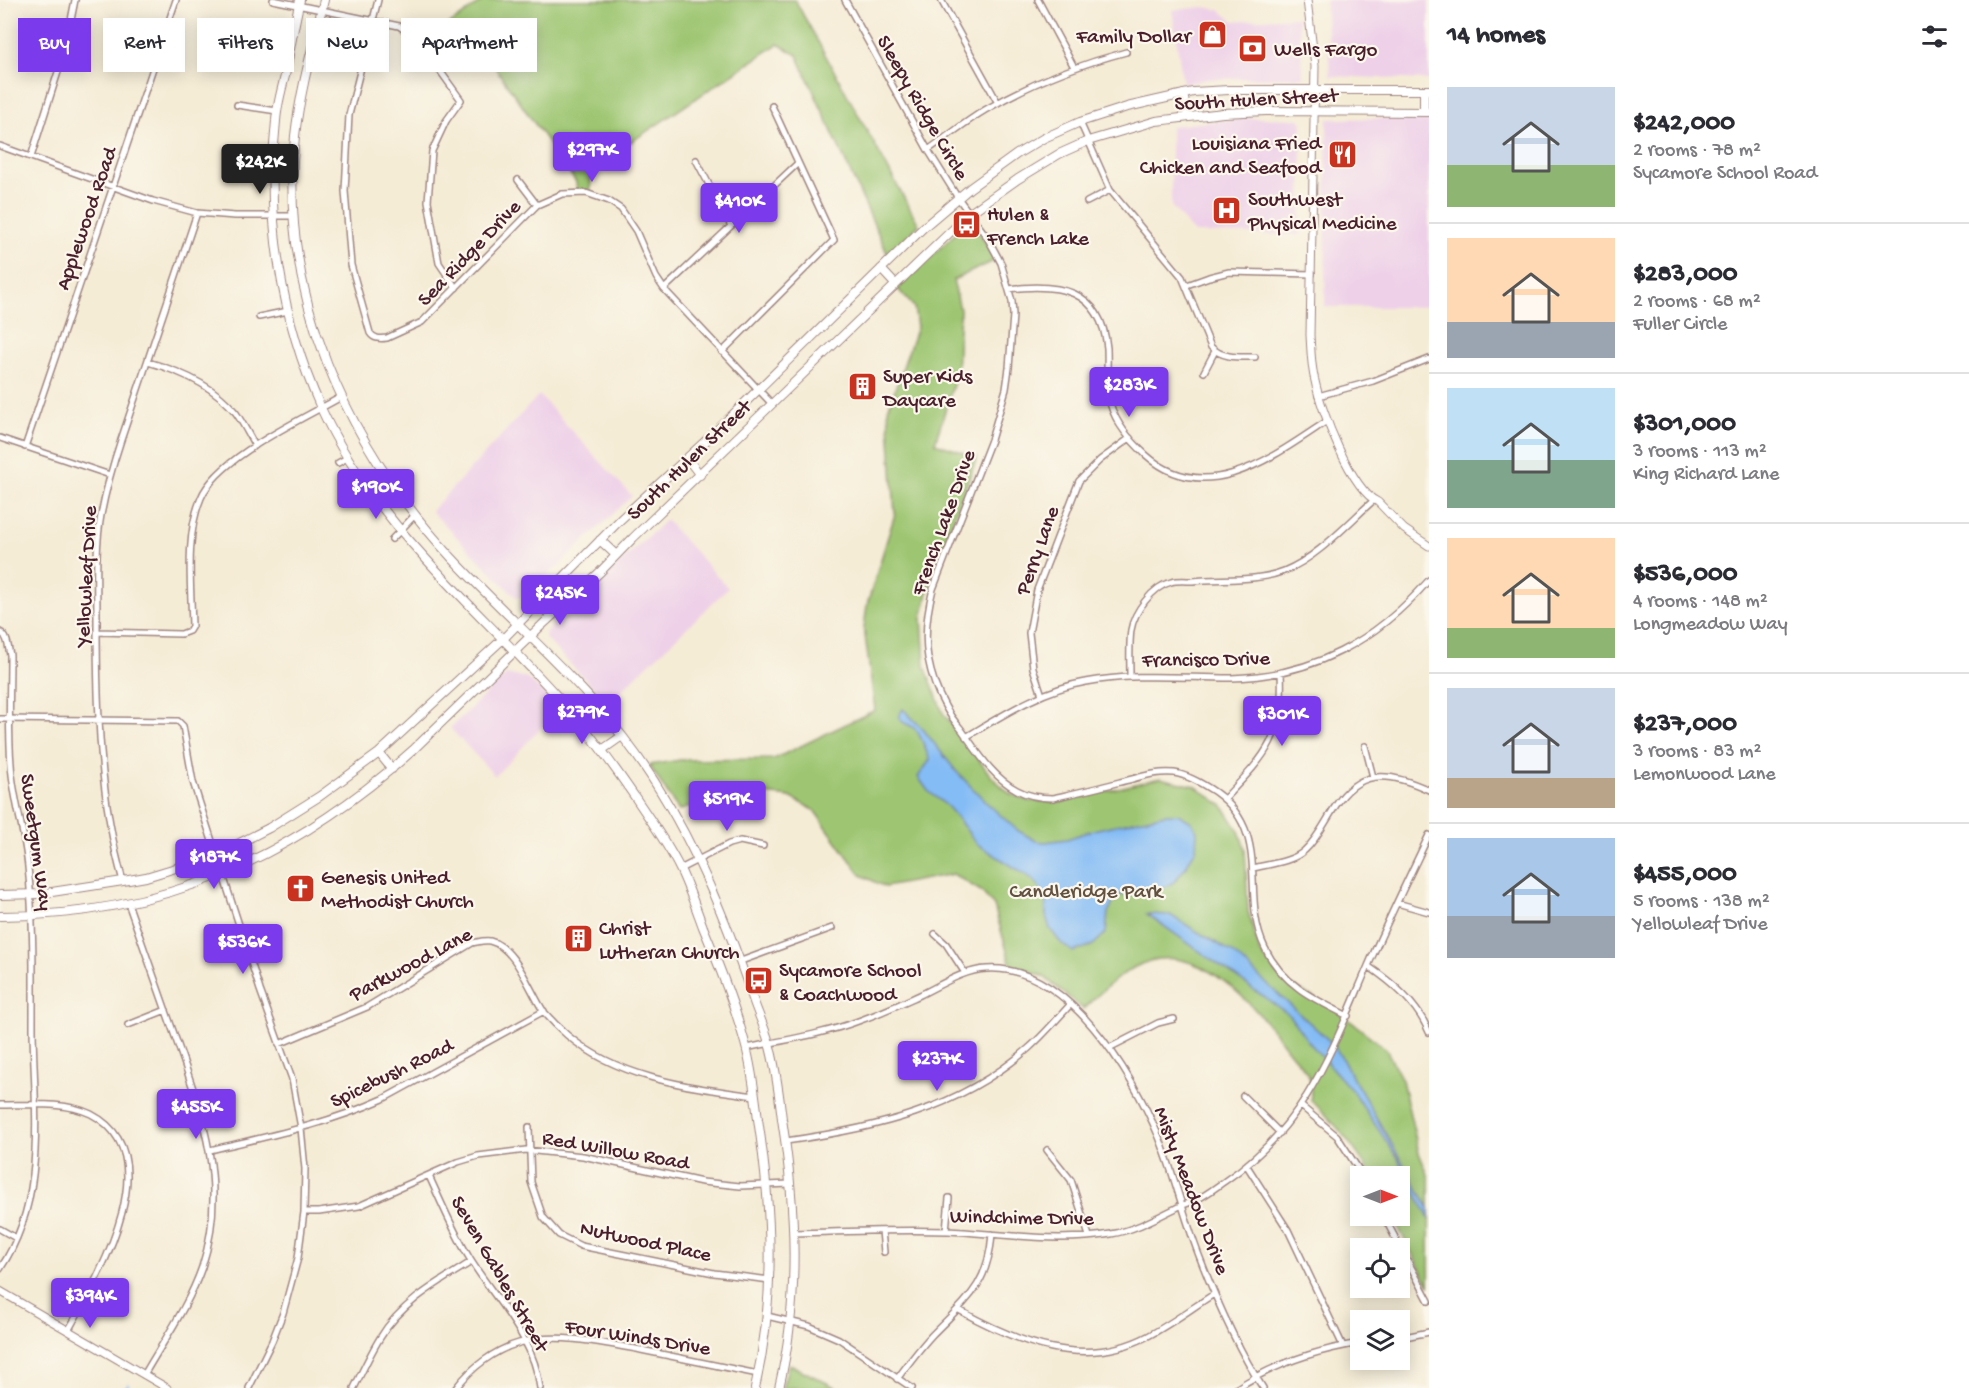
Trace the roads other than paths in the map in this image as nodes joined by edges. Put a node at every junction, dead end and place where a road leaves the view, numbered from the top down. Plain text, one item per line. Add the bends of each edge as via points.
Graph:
1 (75, 0) edge
2 (176, 0) edge
3 (273, 0) edge
4 (324, 0) edge
5 (378, 0) edge
6 (845, 0) edge
7 (941, 0) edge
8 (1038, 0) edge
9 (1307, 0) edge
10 (300, 3) edge
11 (321, 11) junction
12 (357, 18) edge
13 (374, 18) edge
14 (389, 24) edge
15 (1126, 52) dead end
16 (1074, 68) junction
17 (360, 72) edge
18 (1315, 90) junction
19 (1426, 90) edge
20 (1183, 94) junction
21 (998, 103) junction
22 (237, 105) dead end
23 (772, 106) dead end
24 (277, 111) junction
25 (1315, 111) junction
26 (1426, 112) edge
27 (1188, 117) junction
28 (1080, 122) junction
29 (1088, 141) junction
30 (0, 146) edge
31 (928, 150) junction
32 (31, 157) junction
33 (696, 159) dead end
34 (798, 163) junction
35 (518, 180) dead end
36 (114, 186) junction
37 (1110, 190) junction
38 (958, 198) junction
39 (1087, 202) dead end
40 (537, 205) junction
41 (197, 213) junction
42 (970, 213) junction
43 (273, 216) junction
44 (293, 216) junction
45 (731, 226) junction
46 (881, 269) junction
47 (1312, 274) junction
48 (895, 284) junction
49 (1187, 285) junction
50 (456, 288) junction
51 (664, 289) junction
52 (1009, 289) junction
53 (288, 311) junction
54 (259, 317) dead end
55 (1215, 351) junction
56 (722, 352) junction
57 (1255, 357) dead end
58 (1429, 359) edge
59 (148, 362) junction
60 (1204, 372) dead end
61 (758, 389) junction
62 (1318, 396) junction
63 (341, 397) junction
64 (772, 404) junction
65 (321, 408) junction
66 (1327, 422) junction
67 (0, 438) edge
68 (1130, 438) junction
69 (255, 446) junction
70 (25, 447) junction
71 (347, 458) junction
72 (687, 458) junction
73 (338, 463) dead end
74 (110, 475) junction
75 (700, 475) junction
76 (1374, 500) junction
77 (415, 515) junction
78 (400, 530) junction
79 (392, 539) dead end
80 (600, 540) junction
81 (1429, 546) edge
82 (616, 555) junction
83 (1429, 580) edge
84 (518, 625) junction
85 (0, 632) edge
86 (97, 632) junction
87 (504, 638) junction
88 (530, 638) junction
89 (516, 652) junction
90 (1281, 672) junction
91 (1130, 676) junction
92 (1042, 695) junction
93 (0, 719) edge
94 (10, 719) junction
95 (100, 720) junction
96 (622, 736) junction
97 (966, 736) junction
98 (1365, 746) dead end
99 (602, 750) junction
100 (379, 753) junction
101 (392, 769) junction
102 (1373, 777) junction
103 (1429, 790) edge
104 (1224, 799) junction
105 (1429, 835) edge
106 (763, 846) dead end
107 (217, 854) junction
108 (697, 860) junction
109 (1253, 868) junction
110 (680, 869) junction
111 (222, 874) junction
112 (123, 881) junction
113 (30, 894) junction
114 (0, 895) edge
115 (128, 903) junction
116 (1397, 903) junction
117 (1429, 912) edge
118 (0, 916) edge
119 (32, 916) junction
120 (832, 928) dead end
121 (935, 934) dead end
122 (741, 961) junction
123 (1368, 966) junction
124 (965, 973) junction
125 (1070, 1005) junction
126 (166, 1011) junction
127 (544, 1011) junction
128 (1347, 1016) junction
129 (1174, 1019) dead end
130 (128, 1025) dead end
131 (1429, 1029) edge
132 (769, 1043) junction
133 (279, 1044) junction
134 (746, 1048) junction
135 (1108, 1048) junction
136 (755, 1096) junction
137 (1242, 1096) dead end
138 (0, 1105) edge
139 (35, 1105) junction
140 (1301, 1106) junction
141 (529, 1127) dead end
142 (301, 1128) junction
143 (1280, 1133) junction
144 (786, 1141) junction
145 (210, 1150) junction
146 (530, 1150) junction
147 (1047, 1150) dead end
148 (1247, 1166) junction
149 (1356, 1166) edge
150 (429, 1176) junction
151 (790, 1184) junction
152 (767, 1186) junction
153 (949, 1198) dead end
154 (1182, 1205) junction
155 (304, 1212) junction
156 (1389, 1226) edge
157 (0, 1229) edge
158 (882, 1231) junction
159 (946, 1231) junction
160 (794, 1233) junction
161 (992, 1234) junction
162 (1089, 1236) junction
163 (16, 1238) junction
164 (884, 1252) dead end
165 (471, 1262) junction
166 (0, 1269) edge
167 (770, 1280) junction
168 (0, 1291) edge
169 (1214, 1294) junction
170 (1429, 1301) edge
171 (959, 1310) junction
172 (767, 1316) junction
173 (790, 1321) junction
174 (68, 1330) junction
175 (1429, 1332) edge
176 (1410, 1336) edge
177 (526, 1341) junction
178 (1350, 1345) edge
179 (1343, 1346) junction
180 (758, 1374) junction
181 (144, 1375) junction
182 (1256, 1376) junction
183 (897, 1379) junction
184 (167, 1388) edge
185 (249, 1388) edge
186 (354, 1388) edge
187 (456, 1388) edge
188 (540, 1388) edge
189 (755, 1388) edge
190 (778, 1388) edge
191 (912, 1388) edge
192 (1237, 1388) edge
193 (1263, 1388) edge

1 - 32 street via 65,50
2 - 36 street, Applewood Road
3 - 10 street
4 - 11 main road
5 - 13 street
6 - 31 street, Sleepy Ridge Circle
7 - 21 street
8 - 16 street
9 - 18 street
10 - 11 street
10 - 24 main road
11 - 12 street
11 - 44 main road via 298,113 292,169
14 - 50 street via 399,26 418,40 461,100 432,152 428,201 439,263
15 - 16 street
16 - 21 street
17 - 50 street, Sea Ridge Drive via 349,115 345,191 351,265 370,333 376,338 387,338 422,322
18 - 19 main road, South Hulen Street
18 - 20 main road, South Hulen Street
18 - 25 street
19 - 26 main road
20 - 27 main road
20 - 28 main road, South Hulen Street
21 - 31 street
22 - 24 street
23 - 34 street
24 - 43 main road
25 - 26 main road, South Hulen Street
25 - 27 main road, South Hulen Street
25 - 47 street
27 - 29 main road, South Hulen Street via 1156,121
28 - 29 street
28 - 38 main road, South Hulen Street via 1017,154
29 - 37 street
29 - 42 main road, South Hulen Street via 1018,178
30 - 32 street
31 - 38 street, Sleepy Ridge Circle
32 - 36 street
33 - 45 street
34 - 45 street
34 - 56 street via 834,240
35 - 40 street
36 - 41 street
36 - 70 street, Applewood Road
37 - 39 street
37 - 49 street
38 - 42 street, French Lake Drive
38 - 46 main road, South Hulen Street
40 - 50 street, Sea Ridge Drive
40 - 51 street, Sea Ridge Drive via 562,194 586,194 609,201 621,209 636,231
41 - 43 street
41 - 59 street, Yellowleaf Drive
42 - 48 main road, South Hulen Street
42 - 52 street, French Lake Drive via 1001,263
43 - 44 street
43 - 53 main road
44 - 63 main road via 297,259 308,307 324,360
45 - 51 street
46 - 48 main road
46 - 61 main road, South Hulen Street
47 - 49 street via 1229,272
47 - 62 street via 1311,339
48 - 64 main road, South Hulen Street
49 - 55 street
51 - 56 street, Sea Ridge Drive
52 - 68 street via 1060,288 1093,308 1104,333 1110,403
52 - 97 street, French Lake Drive via 1013,315 1006,389 928,609 926,642 934,680 945,708
53 - 54 street
53 - 65 main road
55 - 57 street via 1225,356
55 - 60 street
56 - 61 street, Sea Ridge Drive
58 - 62 street via 1373,381
59 - 69 street via 199,382 214,393 237,415
59 - 74 street, Yellowleaf Drive
61 - 64 street, Sea Ridge Drive
61 - 72 main road, South Hulen Street
62 - 66 street
63 - 65 street
63 - 77 main road via 371,453
64 - 75 main road, South Hulen Street
65 - 69 street
65 - 71 main road
66 - 68 street via 1262,462 1209,478 1179,474 1161,465
66 - 76 street via 1354,477
67 - 70 street
68 - 92 street, Perry Lane via 1079,482 1036,590 1029,633 1033,668
69 - 86 street via 216,475 201,497 190,550 189,631
70 - 74 street
71 - 73 street
71 - 78 main road
72 - 75 main road
72 - 80 main road, South Hulen Street
74 - 86 street, Yellowleaf Drive via 98,547
75 - 82 main road, South Hulen Street
76 - 81 street
76 - 91 street via 1321,548 1286,570 1253,578 1170,582 1156,591 1136,615 1131,628
77 - 78 street
77 - 84 main road
78 - 79 street
78 - 87 main road
80 - 82 main road
80 - 84 main road, South Hulen Street
82 - 88 main road, South Hulen Street
83 - 90 street, Francisco Drive via 1352,647
84 - 87 main road, South Hulen Street
84 - 88 main road
85 - 94 street, Sweetgum Way via 7,639 10,655
86 - 95 street, Yellowleaf Drive
87 - 89 main road
87 - 100 main road, South Hulen Street
88 - 89 main road, South Hulen Street
88 - 96 main road via 586,693
89 - 99 main road
89 - 101 main road, South Hulen Street
90 - 91 street, Francisco Drive via 1233,678
90 - 104 street via 1278,723 1269,746
91 - 92 street, Francisco Drive via 1084,682
92 - 97 street, Francisco Drive
93 - 94 street
94 - 95 street
94 - 113 street, Sweetgum Way via 14,794 25,843
95 - 107 street via 181,722 194,782
95 - 112 street, Yellowleaf Drive via 106,799
96 - 99 main road
96 - 108 main road via 672,811
97 - 104 street, French Lake Drive via 1001,779 1017,790 1042,798 1154,773 1175,773 1193,779
98 - 102 street
99 - 110 main road
100 - 101 main road
100 - 107 main road, South Hulen Street via 296,812
101 - 111 main road, South Hulen Street via 308,831
102 - 103 street via 1405,779
102 - 109 street via 1359,782 1340,799 1320,834 1304,852
104 - 109 street, French Lake Drive via 1246,832
105 - 116 street, Windchime Drive
106 - 108 street via 740,841
107 - 111 street
107 - 112 main road, South Hulen Street
108 - 110 street
108 - 122 main road
109 - 128 street, French Lake Drive via 1255,917 1264,948 1274,964 1296,988
110 - 134 main road via 735,1008
111 - 115 main road, South Hulen Street
111 - 133 street
112 - 113 main road, South Hulen Street
113 - 114 main road, South Hulen Street
113 - 119 street, Sweetgum Way
115 - 119 main road, South Hulen Street
115 - 126 street
116 - 117 street
116 - 123 street, Windchime Drive
118 - 119 main road, South Hulen Street
119 - 139 street, Sweetgum Way
120 - 122 street
121 - 124 street
122 - 132 main road
123 - 128 street, Windchime Drive
123 - 131 street via 1398,988
124 - 125 street, Misty Meadow Drive via 987,969 1016,971 1035,978
124 - 132 street, Misty Meadow Drive via 858,1022
125 - 135 street, Misty Meadow Drive
125 - 144 street via 1030,1048 954,1098 888,1122
126 - 130 street
126 - 145 street
127 - 133 street, Parkwood Lane via 511,955 502,946 482,941 367,1006
127 - 136 street, Parkwood Lane via 567,1035 606,1061 675,1084
127 - 142 street, Spicebush Road via 383,1099
128 - 140 street, Windchime Drive
129 - 135 street
132 - 134 street, Misty Meadow Drive
132 - 144 main road
133 - 142 street via 292,1079
134 - 136 main road
135 - 154 street, Misty Meadow Drive via 1147,1111
136 - 152 main road
137 - 143 street
138 - 139 street
139 - 163 street, Sweetgum Way via 32,1188
139 - 174 street via 89,1113 111,1131 126,1161 128,1175 114,1240
140 - 143 street, Windchime Drive
140 - 149 street via 1337,1136
141 - 146 street, Nutwood Place
142 - 145 street, Spicebush Road
142 - 155 street
143 - 148 street, Windchime Drive
144 - 151 main road
145 - 181 street via 213,1223 202,1267 189,1298
146 - 150 street, Red Willow Road via 477,1156
146 - 152 street, Red Willow Road via 583,1156 702,1182
146 - 167 street, Nutwood Place via 531,1182 543,1217 571,1242 714,1273
147 - 162 street via 1071,1180
148 - 154 street, Windchime Drive
148 - 179 street via 1288,1230
150 - 155 street, Red Willow Road via 359,1206
150 - 165 street, Seven Gables Street
151 - 152 street, Red Willow Road
151 - 160 main road
152 - 167 main road
153 - 159 street
154 - 162 street, Windchime Drive via 1136,1228
154 - 169 street, Misty Meadow Drive
155 - 185 street via 292,1284 272,1341
156 - 170 street
157 - 163 street
158 - 159 street, Windchime Drive
158 - 160 street, Windchime Drive
158 - 164 street
159 - 161 street, Windchime Drive
160 - 173 main road
161 - 162 street, Windchime Drive via 1038,1238
161 - 171 street via 981,1280
163 - 166 street, Sweetgum Way
165 - 177 street, Seven Gables Street
165 - 186 street via 426,1289 396,1317 380,1338
167 - 172 main road
168 - 174 street
169 - 171 street via 1147,1336 1099,1350 1065,1350 1019,1339
169 - 182 street, Misty Meadow Drive
171 - 183 street via 931,1336
172 - 173 street
172 - 180 main road
173 - 183 street via 839,1339
173 - 190 main road
174 - 181 street
175 - 176 street
177 - 180 street, Four Winds Drive via 597,1342
177 - 187 street, Four Winds Drive via 485,1360
177 - 188 street, Seven Gables Street
178 - 179 street
179 - 182 street
180 - 189 main road
181 - 184 street
182 - 192 street
182 - 193 street, Misty Meadow Drive
183 - 191 street

